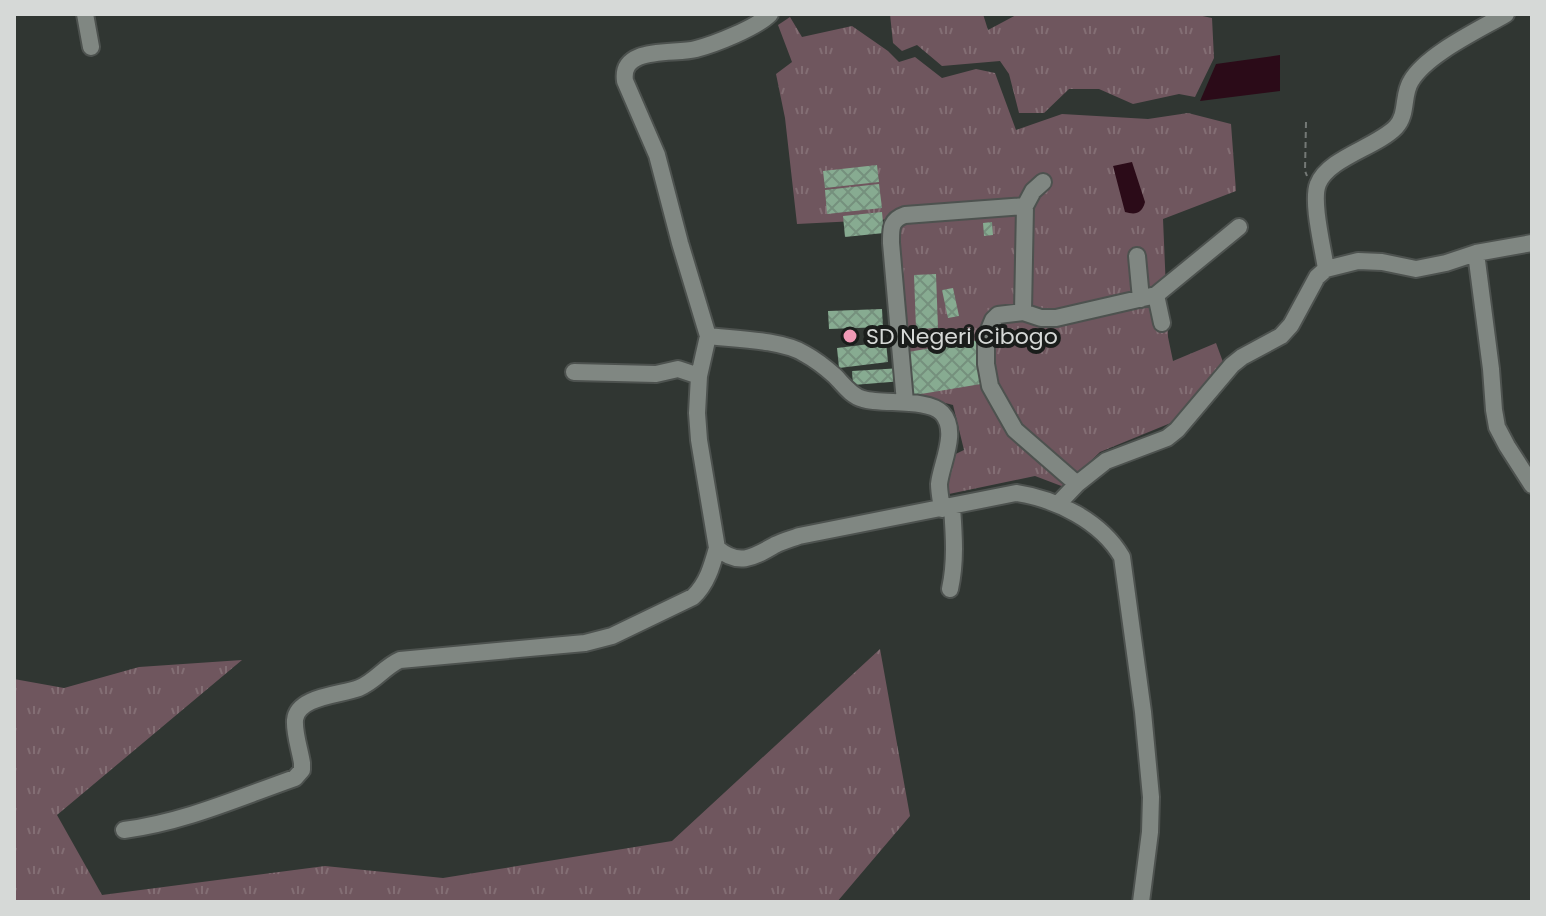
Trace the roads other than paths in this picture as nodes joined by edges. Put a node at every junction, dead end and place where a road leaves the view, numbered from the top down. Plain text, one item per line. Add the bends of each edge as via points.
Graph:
1 (85, 14) edge
2 (770, 14) edge
3 (1506, 14) edge
4 (91, 47) dead end
5 (1043, 182) dead end
6 (1025, 206) junction
7 (1239, 227) dead end
8 (1532, 243) edge
9 (1476, 253) junction
10 (1137, 256) dead end
11 (1326, 269) junction
12 (1149, 297) junction
13 (1023, 312) junction
14 (1162, 323) dead end
15 (708, 336) junction
16 (574, 372) dead end
17 (699, 376) junction
18 (905, 402) junction
19 (1077, 484) junction
20 (1532, 485) edge
21 (1058, 504) junction
22 (947, 508) junction
23 (717, 548) junction
24 (950, 589) dead end
25 (124, 830) dead end
26 (1141, 902) edge

1 - 4 street
2 - 15 street via 696,49 647,54 624,73 657,155
3 - 11 street via 1447,48 1416,74 1399,125 1321,177 1315,196
5 - 6 street
6 - 13 street
6 - 18 street via 905,215 892,224
7 - 12 street
8 - 9 street
9 - 11 street via 1416,269 1358,261
9 - 20 street via 1497,427
10 - 12 street
11 - 19 street via 1281,336 1232,365 1177,430 1106,461
12 - 13 street via 1056,318
12 - 14 street
13 - 19 street via 993,320 986,337 990,386 1015,430
15 - 17 street
15 - 18 street via 801,351 863,399
16 - 17 street via 656,374 678,369
17 - 23 street via 699,440
18 - 22 street via 932,407 947,423 949,447 939,484
19 - 21 street
21 - 22 street via 1016,493
21 - 26 street via 1104,533 1122,557 1151,797
22 - 23 street via 799,536 744,559
22 - 24 street via 955,560
23 - 25 street via 707,579 693,597 612,636 400,660 369,683 308,703 295,721 302,763 295,778 189,817

